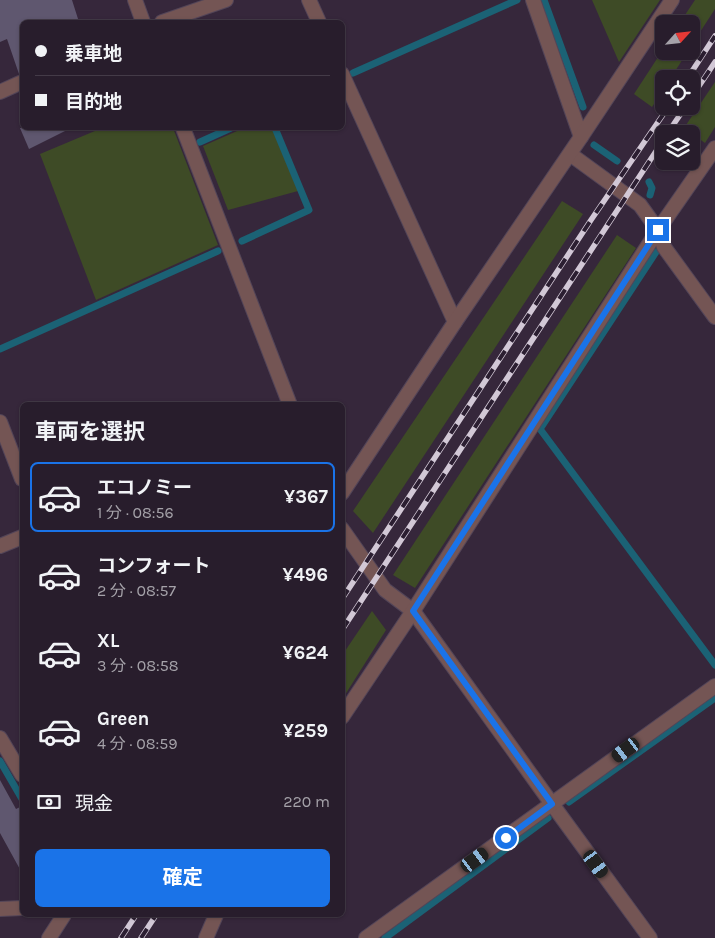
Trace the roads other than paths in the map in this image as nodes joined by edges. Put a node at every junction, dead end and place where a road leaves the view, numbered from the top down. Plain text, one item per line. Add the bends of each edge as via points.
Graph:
1 (135, 0) edge
2 (226, 0) edge
3 (309, 0) edge
4 (533, 0) edge
5 (672, 0) edge
6 (142, 20) edge
7 (168, 20) edge
8 (318, 20) edge
9 (345, 81) edge
10 (20, 83) edge
11 (0, 92) edge
12 (184, 130) edge
13 (581, 137) junction
14 (715, 148) edge
15 (570, 154) junction
16 (658, 230) junction
17 (715, 317) edge
18 (455, 322) junction
19 (289, 402) edge
20 (0, 422) edge
21 (20, 474) edge
22 (345, 488) edge
23 (345, 533) edge
24 (20, 538) edge
25 (0, 546) edge
26 (413, 611) junction
27 (715, 686) edge
28 (345, 713) edge
29 (0, 738) edge
30 (20, 772) edge
31 (552, 804) junction
32 (0, 908) edge
33 (20, 908) edge
34 (63, 917) edge
35 (215, 917) edge
36 (49, 938) edge
37 (206, 938) edge
38 (366, 938) edge
39 (650, 938) edge

1 - 6 street
2 - 7 street
3 - 8 street
4 - 13 street
5 - 13 street
9 - 18 street
10 - 11 street
12 - 19 street
13 - 15 street
14 - 16 street
15 - 16 street via 640,205
15 - 18 street
16 - 17 street via 664,247
16 - 26 street
18 - 22 street
20 - 21 street
23 - 26 street via 385,590
24 - 25 street
26 - 28 street
26 - 31 street
27 - 31 street
29 - 30 street
31 - 38 street
31 - 39 street
32 - 33 street
34 - 36 street
35 - 37 street

